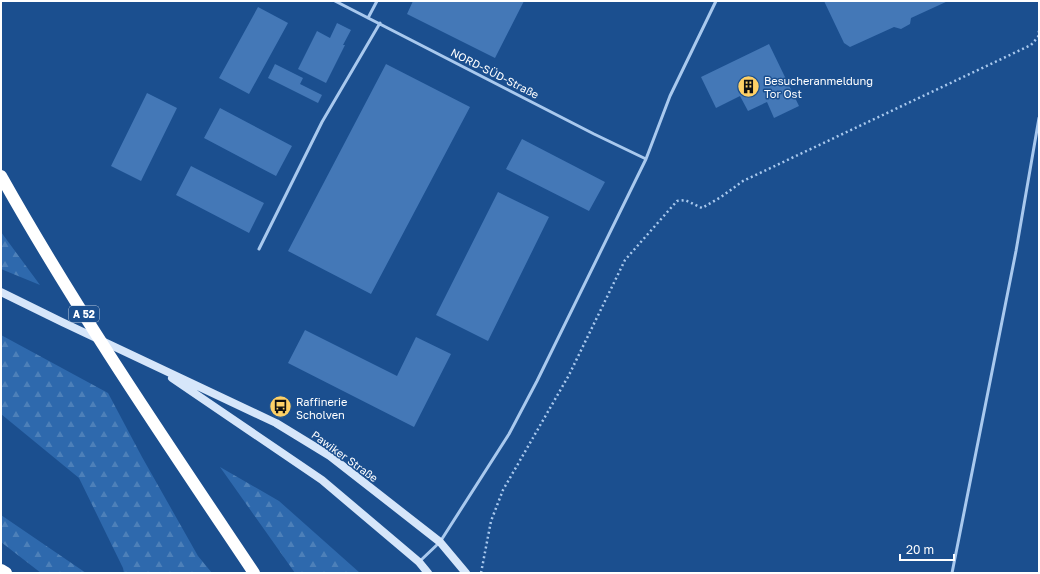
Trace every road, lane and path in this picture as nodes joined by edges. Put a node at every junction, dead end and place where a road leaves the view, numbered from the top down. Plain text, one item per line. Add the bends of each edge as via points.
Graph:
1 (335, 1) edge
2 (377, 1) edge
3 (716, 1) edge
4 (368, 18) junction
5 (380, 24) junction
6 (1039, 31) edge
7 (1039, 118) edge
8 (646, 159) junction
9 (1, 176) edge
10 (259, 249) dead end
11 (1, 292) edge
12 (150, 363) junction
13 (440, 542) junction
14 (419, 562) junction
15 (1, 570) edge
16 (6, 573) edge
17 (254, 573) edge
18 (428, 573) edge
19 (466, 573) edge
20 (482, 573) edge
21 (952, 573) edge

1 - 4 lane, NORD-SÜD-Straße
2 - 4 lane
3 - 8 lane via 670,96
4 - 5 lane, NORD-SÜD-Straße
5 - 8 lane, NORD-SÜD-Straße
5 - 10 lane via 322,122
6 - 20 path via 1038,37 1031,45 743,181 702,208 685,200 677,201 625,260 563,386 503,490 491,521
7 - 21 lane via 1016,251
8 - 13 lane via 509,434
9 - 17 highway, A 52 via 125,381
11 - 12 street, Pawiker Straße
12 - 13 street, Pawiker Straße via 276,423 330,456
12 - 14 street, Pawiker Straße via 322,480
13 - 14 lane
13 - 19 street, Pawiker Straße
14 - 18 street, Pawiker Straße
15 - 16 highway

